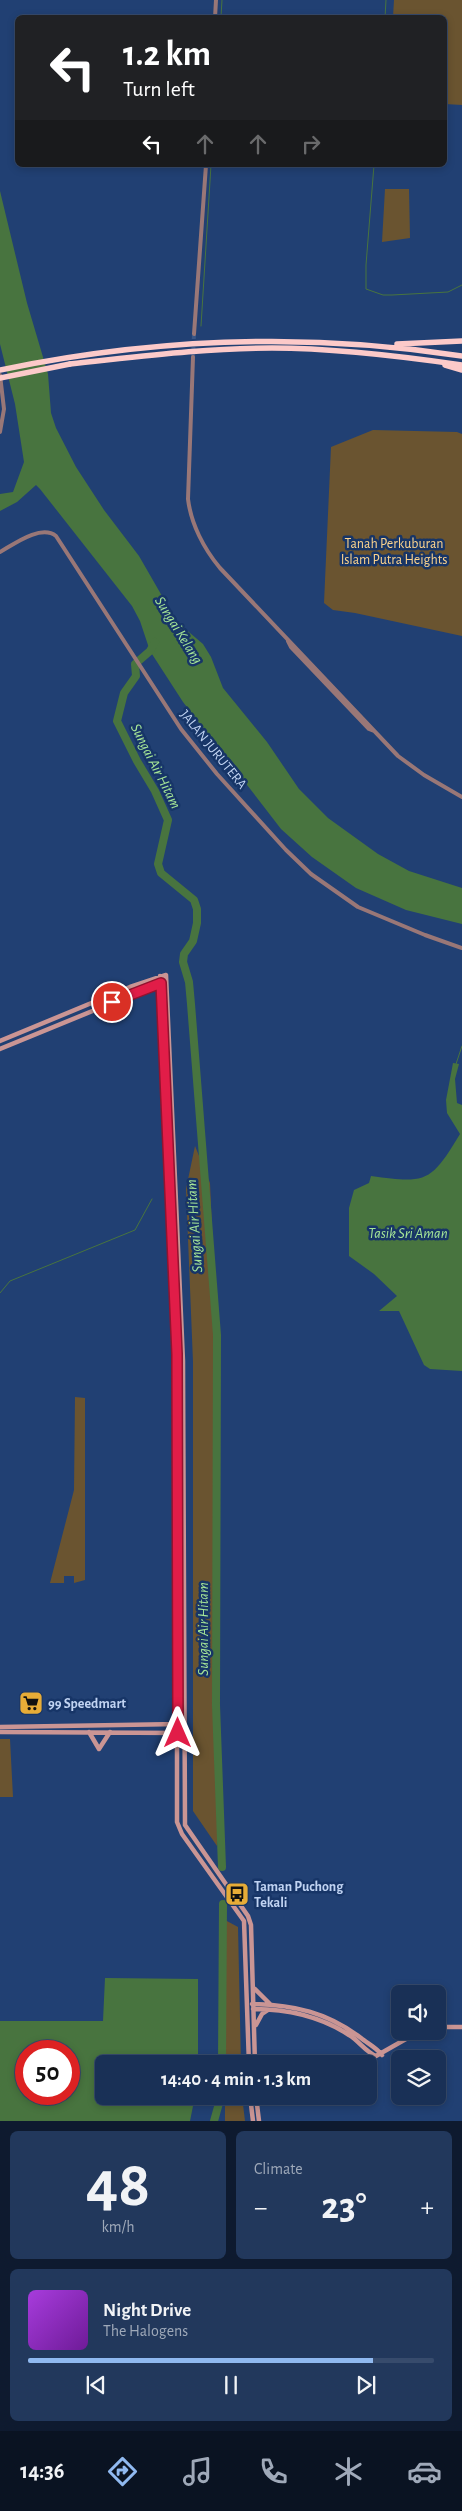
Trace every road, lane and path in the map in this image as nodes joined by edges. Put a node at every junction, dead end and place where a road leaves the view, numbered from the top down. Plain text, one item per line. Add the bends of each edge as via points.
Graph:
1 (216, 0) edge
2 (215, 15) edge
3 (206, 167) edge
4 (194, 334) tunnel mouth
5 (462, 341) edge
6 (375, 344) junction
7 (462, 356) edge
8 (193, 357) tunnel mouth
9 (432, 360) junction
10 (462, 364) edge
11 (0, 370) edge
12 (462, 370) edge
13 (0, 376) edge
14 (0, 432) edge
15 (0, 552) edge
16 (462, 797) edge
17 (462, 948) edge
18 (160, 976) junction
19 (167, 981) junction
20 (161, 983) junction
21 (0, 1041) edge
22 (0, 1049) edge
23 (178, 1724) junction
24 (184, 1724) junction
25 (0, 1727) edge
26 (0, 1732) edge
27 (89, 1732) junction
28 (110, 1732) junction
29 (178, 1733) junction
30 (184, 1733) junction
31 (254, 1988) junction
32 (248, 2006) junction
33 (255, 2006) junction
34 (270, 2007) junction
35 (446, 2027) edge
36 (462, 2027) edge
37 (255, 2028) junction
38 (403, 2040) edge
39 (249, 2055) edge
40 (256, 2055) edge
41 (251, 2105) edge
42 (257, 2105) edge
43 (253, 2121) edge
44 (259, 2121) edge

1 - 2 street
3 - 4 street
5 - 6 highway
6 - 7 highway
6 - 11 highway via 183,343 69,355
8 - 16 street via 190,510 200,537 215,561 369,729 398,756
9 - 10 highway
9 - 12 highway
9 - 13 highway, bridge via 273,348 181,352 70,364
13 - 14 street via 4,409
15 - 17 street, JALAN JURUTERA via 36,534 53,533 198,752 272,836 312,874 358,907
18 - 19 main road via 166,974
18 - 20 main road
18 - 21 main road
19 - 20 main road
19 - 24 main road via 183,1361
20 - 22 main road
20 - 23 main road via 177,1354
23 - 24 main road
23 - 25 main road
23 - 29 main road
24 - 30 main road
26 - 27 main road
27 - 28 main road
27 - 28 main road via 99,1749
28 - 29 main road
29 - 30 main road
29 - 32 main road via 177,1822 182,1834 244,1921
30 - 31 main road via 185,1824 248,1916
31 - 33 main road
31 - 34 main road
32 - 33 main road
32 - 39 main road
33 - 34 main road
33 - 37 main road
34 - 37 main road
34 - 38 main road via 326,2021 373,2054 382,2055
35 - 36 main road
37 - 40 main road
41 - 43 main road
42 - 44 main road

